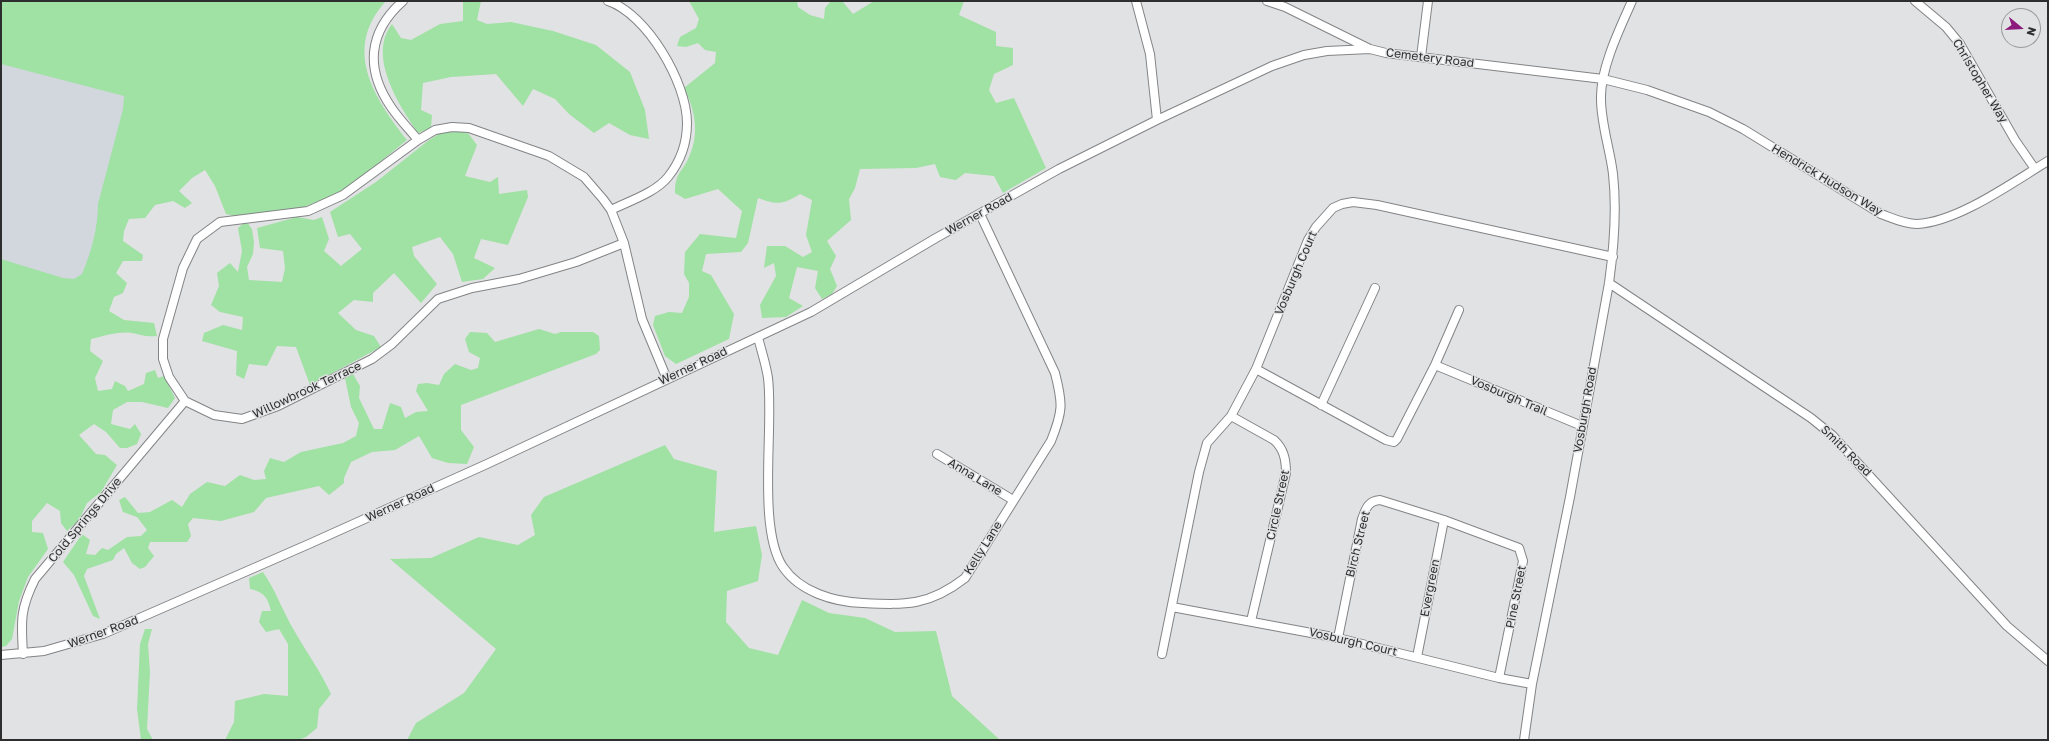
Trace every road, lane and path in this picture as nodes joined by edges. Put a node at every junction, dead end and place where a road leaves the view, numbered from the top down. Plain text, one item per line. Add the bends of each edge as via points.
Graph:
1 (403, 1) edge
2 (608, 1) edge
3 (1136, 1) edge
4 (1267, 1) edge
5 (1428, 1) edge
6 (1632, 1) edge
7 (1915, 1) edge
8 (618, 2) edge
9 (1370, 49) junction
10 (1422, 57) junction
11 (1603, 79) junction
12 (1157, 120) junction
13 (418, 140) junction
14 (2048, 161) edge
15 (2036, 169) junction
16 (611, 210) junction
17 (980, 214) junction
18 (624, 243) junction
19 (1612, 257) junction
20 (1609, 283) junction
21 (1375, 288) dead end
22 (1459, 310) dead end
23 (758, 337) junction
24 (1435, 365) junction
25 (1256, 369) junction
26 (666, 379) junction
27 (185, 401) junction
28 (1321, 405) junction
29 (1231, 416) junction
30 (1582, 426) junction
31 (937, 454) dead end
32 (1013, 500) junction
33 (1444, 520) junction
34 (1172, 607) junction
35 (1251, 621) junction
36 (1338, 638) junction
37 (23, 654) junction
38 (1162, 654) dead end
39 (1, 655) edge
40 (1417, 657) junction
41 (2048, 661) edge
42 (1499, 678) junction
43 (1532, 684) junction
44 (1524, 740) edge

1 - 13 street via 390,12 380,28 374,50 375,72 381,91 392,109
2 - 8 street
3 - 12 street via 1150,54
4 - 9 street, Cemetery Road via 1285,7
5 - 10 street
6 - 11 street, Vosburgh Road via 1617,34
7 - 15 street, Christopher Way via 1946,27 1960,44 2015,140
8 - 16 street via 653,38 670,68 684,101 687,122 685,143 679,160 668,177 659,186
9 - 10 street, Cemetery Road
9 - 12 street, Werner Road via 1304,55 1272,66
10 - 11 street, Cemetery Road
11 - 15 street, Hendrick Hudson Way via 1647,90 1730,122 1881,214 1900,221 1916,224 1949,217
11 - 19 street, Vosburgh Road via 1600,99 1613,174 1615,202
12 - 17 street, Werner Road via 1059,169
13 - 16 street via 435,130 452,127 469,128 502,138 549,156 569,167 584,178
13 - 27 street via 343,195 308,211 220,222 197,239 183,268 163,338 163,359 169,377
14 - 15 street, Hendrick Hudson Way
16 - 18 street
17 - 23 street, Werner Road via 811,312
17 - 32 street, Kelly Lane via 1055,373 1061,394 1060,417 1051,441
18 - 26 street via 642,318
18 - 27 street, Willowbrook Terrace via 576,262 438,299 392,344 372,359 309,392 251,417 242,419 214,415
19 - 20 street, Vosburgh Road
19 - 25 street, Vosburgh Court via 1377,205 1353,202 1342,204 1325,215 1308,240
20 - 30 street, Vosburgh Road
20 - 41 street, Smith Road via 1832,434 2007,626
21 - 28 street
22 - 24 street
23 - 26 street, Werner Road
23 - 32 street, Kelly Lane via 768,378 772,544 783,567 801,586 823,596 854,603 891,605 923,602 948,592 965,578
24 - 28 street via 1394,442
24 - 30 street, Vosburgh Trail
25 - 28 street
25 - 29 street, Vosburgh Court
26 - 37 street, Werner Road via 487,464 103,634 44,651
27 - 37 street, Cold Springs Drive via 35,579 25,599 21,619
29 - 34 street, Vosburgh Court via 1207,443
29 - 35 street, Circle Street via 1280,445 1286,463 1286,473
30 - 43 street, Vosburgh Road
31 - 32 street, Anna Lane
33 - 36 street, Birch Street via 1380,500 1372,501 1367,506 1360,526
33 - 40 street, Evergreen
33 - 42 street, Pine Street via 1510,543 1520,548 1523,554
34 - 35 street, Vosburgh Court
34 - 38 street, Vosburgh Court
35 - 36 street, Vosburgh Court
36 - 40 street, Vosburgh Court
37 - 39 street, Werner Road
40 - 42 street, Vosburgh Court
42 - 43 street, Vosburgh Court
43 - 44 street, Vosburgh Road

